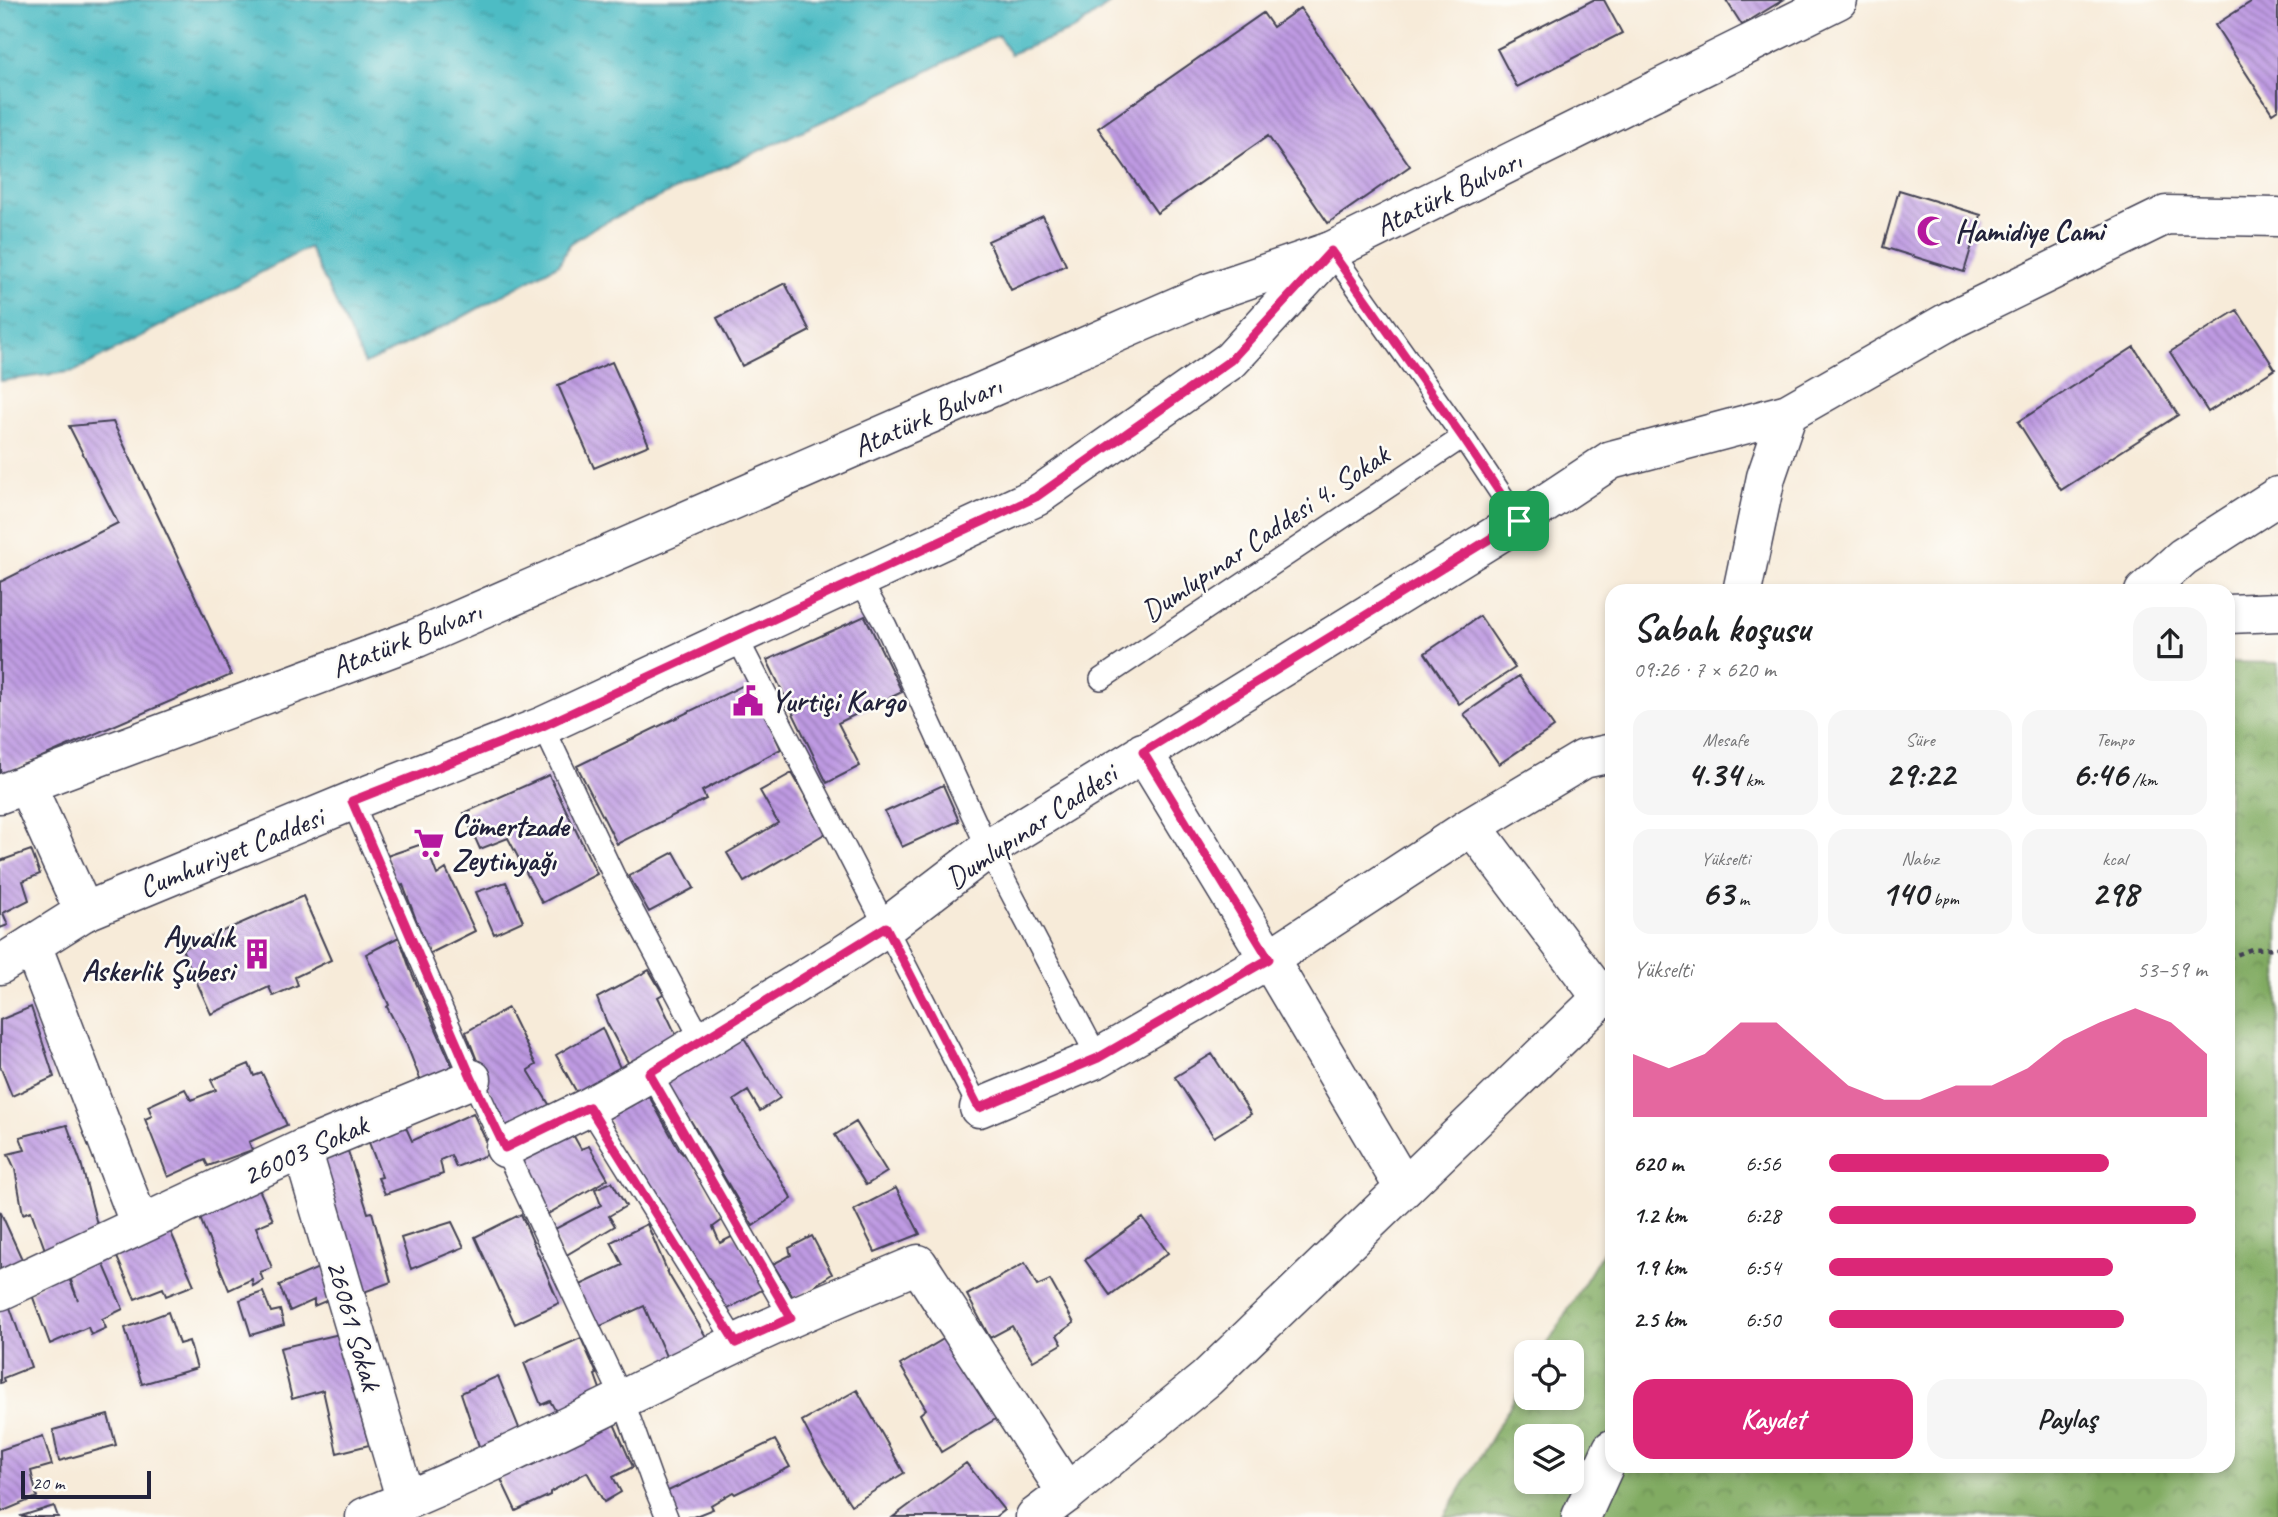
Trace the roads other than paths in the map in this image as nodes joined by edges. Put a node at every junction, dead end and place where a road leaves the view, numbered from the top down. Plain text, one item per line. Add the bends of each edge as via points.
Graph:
1 (1838, 0) edge
2 (2278, 217) edge
3 (1331, 251) junction
4 (1788, 413) junction
5 (1463, 438) junction
6 (2278, 496) edge
7 (1519, 521) junction
8 (859, 579) junction
9 (1744, 584) edge
10 (2153, 584) edge
11 (2278, 612) edge
12 (2235, 614) edge
13 (736, 636) junction
14 (1101, 679) dead end
15 (543, 726) junction
16 (1143, 752) junction
17 (1605, 754) edge
18 (13, 789) edge
19 (352, 801) junction
20 (1472, 826) junction
21 (988, 849) junction
22 (84, 912) junction
23 (886, 927) junction
24 (32, 945) junction
25 (1269, 959) junction
26 (0, 965) edge
27 (1605, 992) edge
28 (1605, 994) edge
29 (702, 1041) junction
30 (1098, 1058) junction
31 (649, 1073) junction
32 (472, 1079) junction
33 (589, 1107) junction
34 (979, 1108) joint
35 (505, 1148) junction
36 (302, 1149) junction
37 (1404, 1188) junction
38 (140, 1225) junction
39 (0, 1291) edge
40 (791, 1318) junction
41 (736, 1343) junction
42 (623, 1400) junction
43 (1605, 1464) edge
44 (1067, 1493) junction
45 (406, 1501) junction
46 (365, 1517) edge
47 (667, 1517) edge
48 (1035, 1517) edge
49 (1581, 1517) edge

1 - 3 street, Atatürk Bulvarı
2 - 4 street, Dumlupınar Caddesi via 2165,215 1951,320
3 - 5 lane
3 - 8 street, Cumhuriyet Caddesi via 1231,360 1036,497
3 - 18 street, Atatürk Bulvarı via 1208,293 417,638
4 - 7 street, Dumlupınar Caddesi via 1611,460
4 - 9 street via 1766,477
5 - 7 lane
5 - 14 lane, Dumlupınar Caddesi 4. Sokak
6 - 10 street via 2183,556
7 - 16 street, Dumlupınar Caddesi
8 - 13 street, Cumhuriyet Caddesi
8 - 21 lane via 886,626
11 - 12 street
13 - 15 street, Cumhuriyet Caddesi
13 - 23 lane
15 - 19 street, Cumhuriyet Caddesi
15 - 29 lane via 614,876
16 - 21 street, Dumlupınar Caddesi
16 - 25 street
17 - 20 street via 1584,759
18 - 22 street
19 - 22 street, Cumhuriyet Caddesi
19 - 32 lane
20 - 25 street
20 - 27 street
21 - 23 street, Dumlupınar Caddesi
21 - 30 lane
22 - 24 street, Cumhuriyet Caddesi
23 - 29 street, Dumlupınar Caddesi
23 - 34 lane
24 - 26 street, Cumhuriyet Caddesi
24 - 38 street
25 - 30 street
25 - 37 street
28 - 37 street
29 - 31 street, Dumlupınar Caddesi
30 - 34 street
31 - 33 street, Dumlupınar Caddesi
31 - 40 lane
32 - 35 lane
32 - 36 street, 26003 Sokak
33 - 35 street, Dumlupınar Caddesi
33 - 41 lane
35 - 42 lane
36 - 38 street, 26003 Sokak
36 - 45 street, 26061 Sokak
37 - 44 street via 1206,1379
38 - 39 street, 26003 Sokak
40 - 41 street
40 - 44 street via 918,1264
41 - 42 street
42 - 45 street
42 - 47 lane
43 - 49 street
44 - 48 street
45 - 46 street

